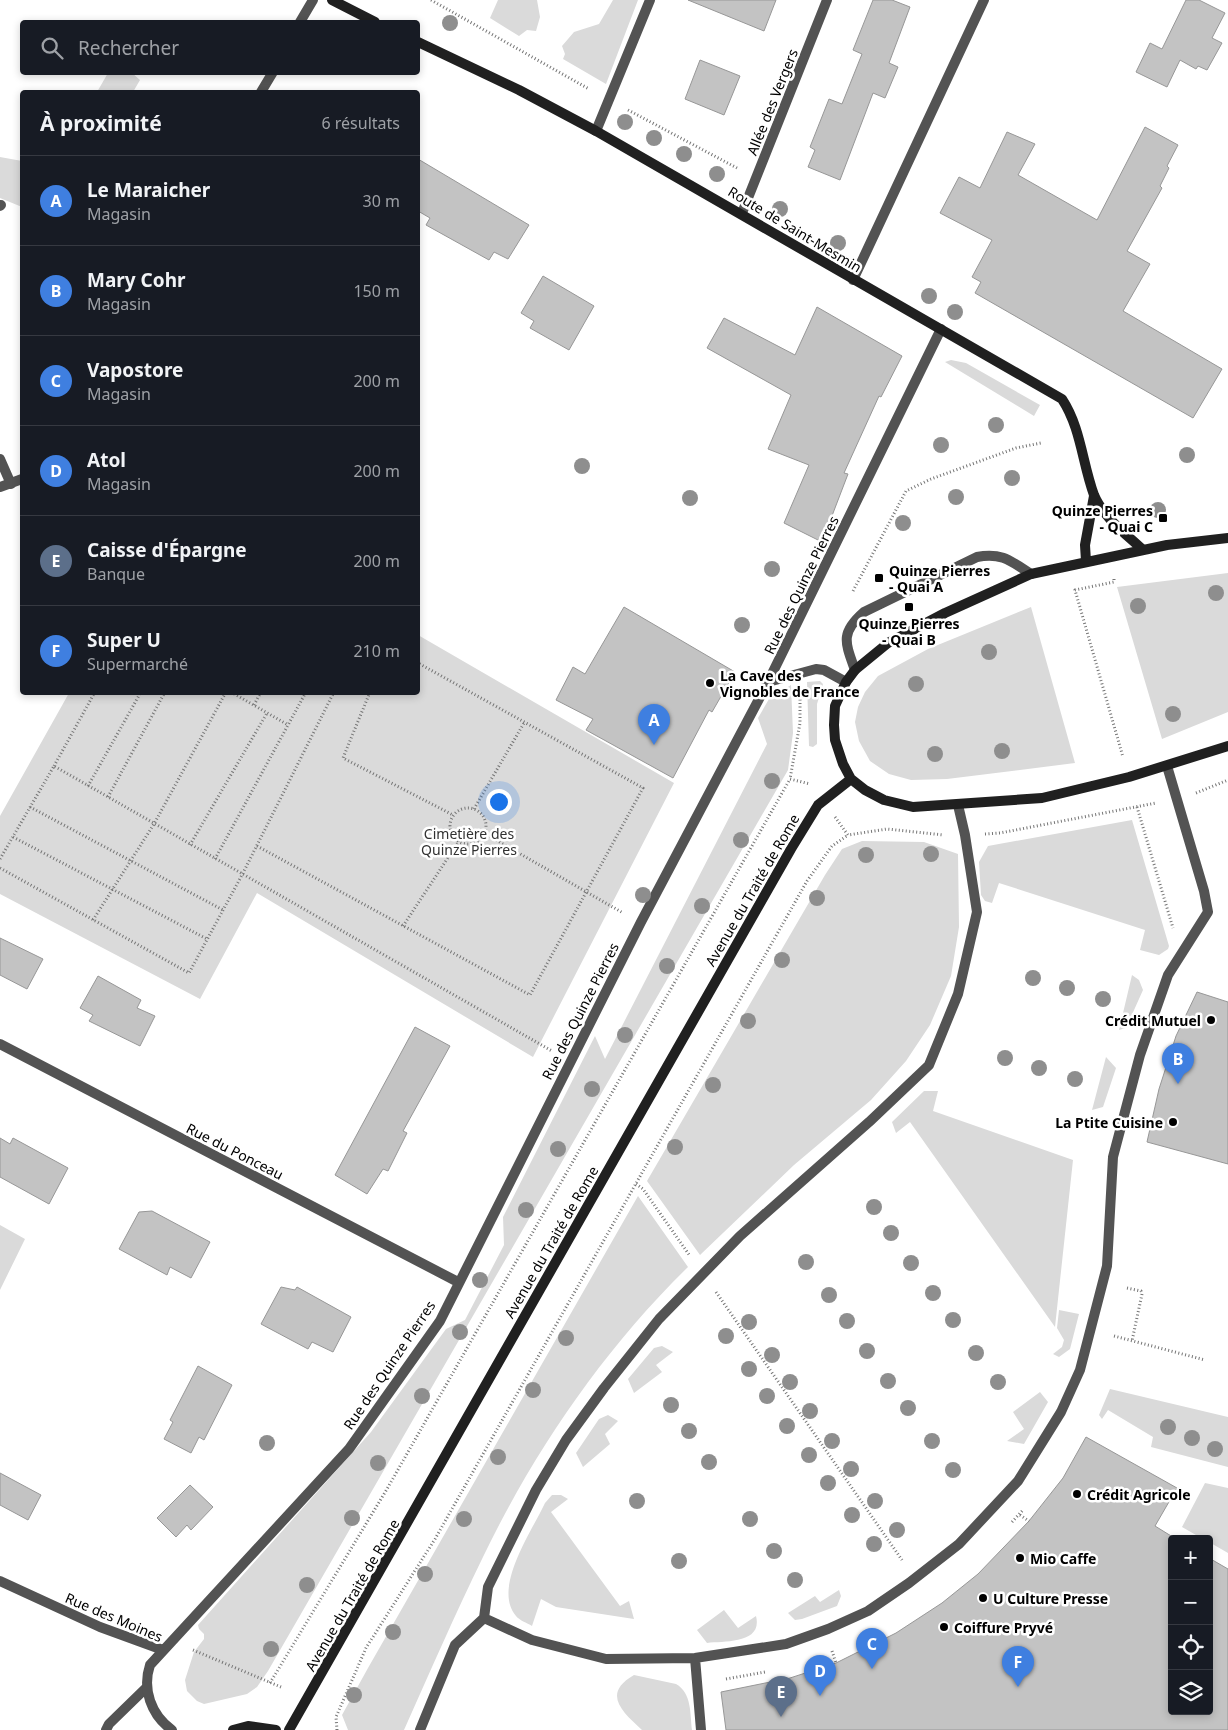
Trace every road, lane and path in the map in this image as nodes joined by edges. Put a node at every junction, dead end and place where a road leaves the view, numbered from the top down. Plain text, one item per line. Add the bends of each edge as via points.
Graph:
1 (313, 0) edge
2 (332, 0) edge
3 (650, 0) edge
4 (827, 0) edge
5 (984, 0) edge
6 (301, 20) edge
7 (371, 20) edge
8 (420, 43) edge
9 (271, 75) edge
10 (263, 90) edge
11 (596, 131) junction
12 (742, 213) junction
13 (853, 280) junction
14 (941, 329) junction
15 (0, 459) edge
16 (20, 480) edge
17 (11, 484) junction
18 (0, 488) edge
19 (1094, 496) junction
20 (1228, 538) edge
21 (1143, 550) junction
22 (1086, 560) junction
23 (1113, 573) dead end
24 (1031, 574) junction
25 (420, 664) edge
26 (855, 670) junction
27 (768, 682) junction
28 (846, 682) junction
29 (94, 695) edge
30 (139, 695) edge
31 (163, 695) edge
32 (224, 695) edge
33 (236, 695) edge
34 (259, 695) edge
35 (304, 695) edge
36 (332, 695) edge
37 (369, 695) edge
38 (254, 705) junction
39 (267, 713) junction
40 (524, 723) junction
41 (288, 725) junction
42 (1228, 746) edge
43 (1125, 765) dead end
44 (54, 766) junction
45 (1167, 766) junction
46 (851, 779) junction
47 (790, 780) dead end
48 (88, 786) junction
49 (108, 797) junction
50 (958, 805) junction
51 (30, 807) junction
52 (1137, 808) dead end
53 (474, 809) junction
54 (453, 815) junction
55 (154, 824) junction
56 (484, 833) junction
57 (848, 835) dead end
58 (13, 837) junction
59 (459, 841) junction
60 (190, 845) junction
61 (256, 846) junction
62 (0, 859) edge
63 (215, 859) junction
64 (130, 862) junction
65 (0, 868) edge
66 (242, 875) junction
67 (113, 889) junction
68 (586, 892) junction
69 (223, 910) junction
70 (93, 920) junction
71 (641, 922) junction
72 (403, 926) junction
73 (1174, 933) dead end
74 (207, 939) junction
75 (0, 1044) edge
76 (570, 1061) junction
77 (636, 1184) junction
78 (692, 1259) dead end
79 (458, 1282) junction
80 (1127, 1288) dead end
81 (714, 1289) dead end
82 (1114, 1336) dead end
83 (1132, 1341) junction
84 (1205, 1360) dead end
85 (1020, 1515) dead end
86 (1029, 1521) dead end
87 (906, 1565) dead end
88 (0, 1581) edge
89 (484, 1618) junction
90 (187, 1648) dead end
91 (163, 1650) junction
92 (832, 1652) dead end
93 (695, 1658) junction
94 (836, 1663) dead end
95 (270, 1682) junction
96 (148, 1687) junction
97 (281, 1687) dead end
98 (106, 1730) edge
99 (172, 1730) edge
100 (233, 1730) edge
101 (276, 1730) edge
102 (289, 1730) edge
103 (337, 1730) edge
104 (420, 1730) edge
105 (701, 1730) edge

1 - 6 street
2 - 7 main road
3 - 11 street
4 - 12 street, Allée des Vergers
5 - 13 street
8 - 11 main road, Route de Saint-Mesmin
9 - 10 street
11 - 12 main road, Route de Saint-Mesmin
12 - 13 main road, Route de Saint-Mesmin
13 - 14 main road, Route de Saint-Mesmin
14 - 19 main road, Route de Saint-Mesmin via 1062,398 1075,421
14 - 27 street, Rue des Quinze Pierres
15 - 17 street
16 - 17 street
17 - 18 street
19 - 21 main road, Route de Saint-Mesmin via 1117,526
19 - 22 main road, Route de Saint-Mesmin via 1085,545
20 - 21 main road via 1194,540
21 - 22 main road
22 - 24 main road
23 - 43 path via 1114,582 1075,590
24 - 26 main road via 945,612 888,643
24 - 26 street via 1006,558 992,554 977,557 864,612 847,632 846,645
25 - 40 path
26 - 28 main road
27 - 28 street via 816,669
27 - 71 street, Rue des Quinze Pierres
28 - 46 main road via 835,706 834,725 835,740
29 - 44 path
30 - 48 path
31 - 49 path
32 - 55 path
33 - 38 path
34 - 38 path
35 - 41 path
36 - 61 path
37 - 54 path via 343,758
38 - 39 path
39 - 41 path
39 - 60 path
40 - 53 path
40 - 68 path via 643,788
41 - 63 path
42 - 45 main road
44 - 48 path
44 - 51 path
45 - 50 main road via 1042,798
45 - 93 street via 1208,912 1168,975 1140,1056 1113,1157 1107,1266 1080,1370 1061,1412 1018,1481 960,1544 909,1583 868,1610 786,1644
46 - 50 main road via 884,800 913,807
46 - 102 main road, Avenue du Traité de Rome via 818,805 791,850
47 - 95 path, Avenue du Traité de Rome via 387,1489
48 - 49 path
49 - 55 path
50 - 89 street via 977,912 958,994 929,1065 740,1236 659,1319 566,1440 536,1490 488,1587
51 - 58 path
51 - 64 path
52 - 73 path
53 - 54 path via 462,809
53 - 56 path via 485,822
54 - 59 path via 451,832
55 - 60 path
55 - 64 path
56 - 59 path via 470,844
56 - 68 path
57 - 77 path via 832,846 807,881
58 - 62 path
58 - 67 path
59 - 72 path
60 - 63 path
61 - 66 path
61 - 72 path
63 - 66 path
64 - 67 path
64 - 69 path
65 - 70 path
66 - 69 path
66 - 76 path
67 - 70 path
67 - 74 path
68 - 71 path
68 - 72 path via 530,995
69 - 74 path
70 - 74 path via 189,973
71 - 76 street, Rue des Quinze Pierres
75 - 79 street, Rue du Ponceau
76 - 79 street, Rue des Quinze Pierres
77 - 78 path via 643,1189
77 - 103 path via 435,1538 366,1648 336,1717
79 - 91 street, Rue des Quinze Pierres via 440,1321 349,1449
80 - 83 path via 1142,1294
81 - 87 path
82 - 83 path
83 - 84 path
85 - 86 path
88 - 91 street, Rue des Moines via 100,1627
89 - 93 street via 532,1640 606,1659
89 - 104 street via 455,1645
90 - 95 path
91 - 96 street, Rue des Moines via 150,1665 146,1678
92 - 94 path
93 - 105 street
95 - 97 path
96 - 98 street
96 - 99 street, Rue des Moines via 149,1698 158,1716
100 - 101 main road via 248,1726

